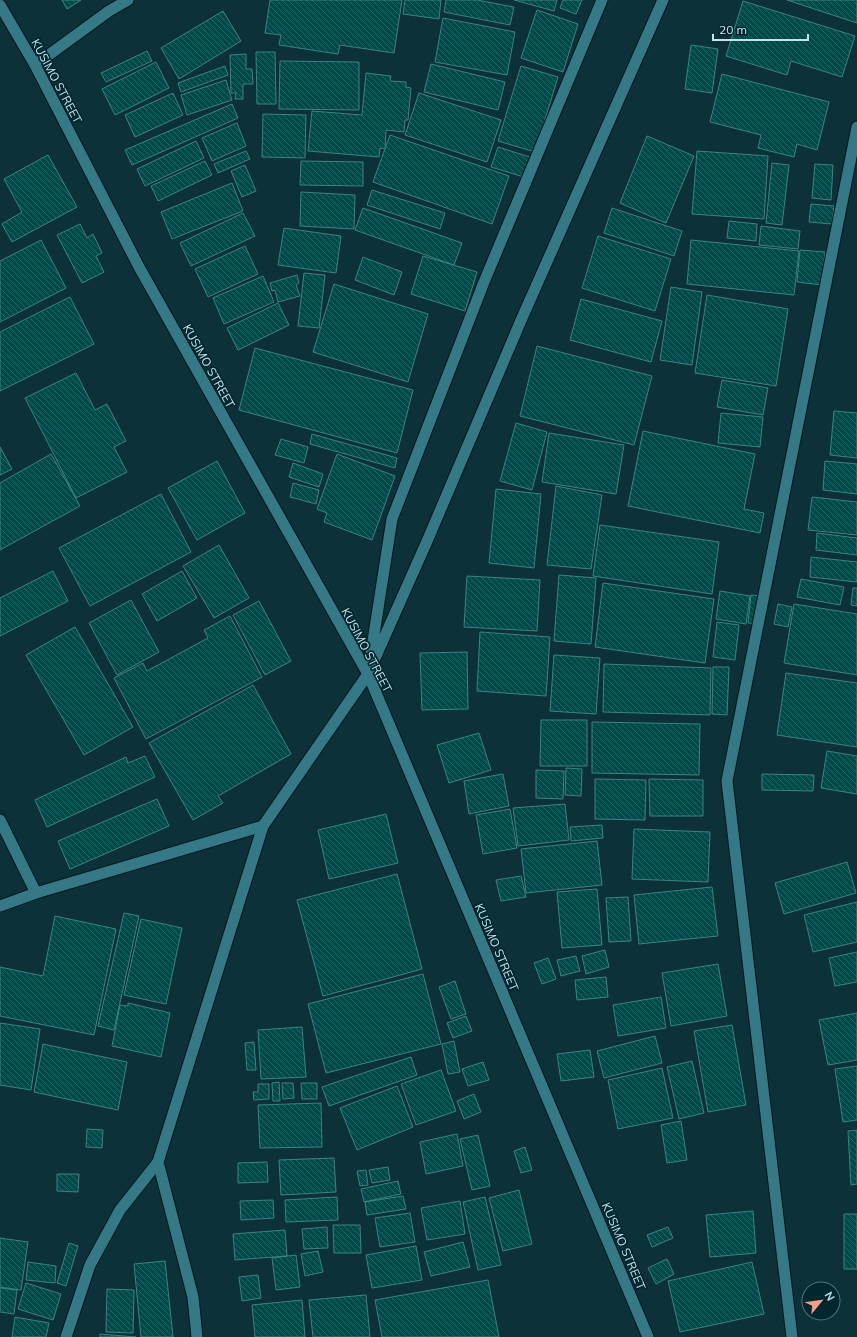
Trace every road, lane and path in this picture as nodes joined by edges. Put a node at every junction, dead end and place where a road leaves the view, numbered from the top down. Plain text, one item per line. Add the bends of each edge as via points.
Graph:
1 (128, 0) edge
2 (602, 0) edge
3 (663, 0) edge
4 (0, 5) edge
5 (35, 65) junction
6 (857, 127) edge
7 (368, 674) junction
8 (0, 820) edge
9 (263, 826) junction
10 (36, 893) junction
11 (0, 906) edge
12 (158, 1162) junction
13 (66, 1337) edge
14 (197, 1337) edge
15 (648, 1337) edge
16 (792, 1337) edge

1 - 5 street
2 - 7 street via 484,282 392,519
3 - 7 street
4 - 5 street, KUSIMO STREET
5 - 7 street, KUSIMO STREET via 139,267
6 - 16 street via 727,781
7 - 9 street
7 - 15 street, KUSIMO STREET
8 - 10 street
9 - 10 street
9 - 12 street
10 - 11 street
12 - 13 street via 120,1210 90,1265
12 - 14 street via 193,1297

